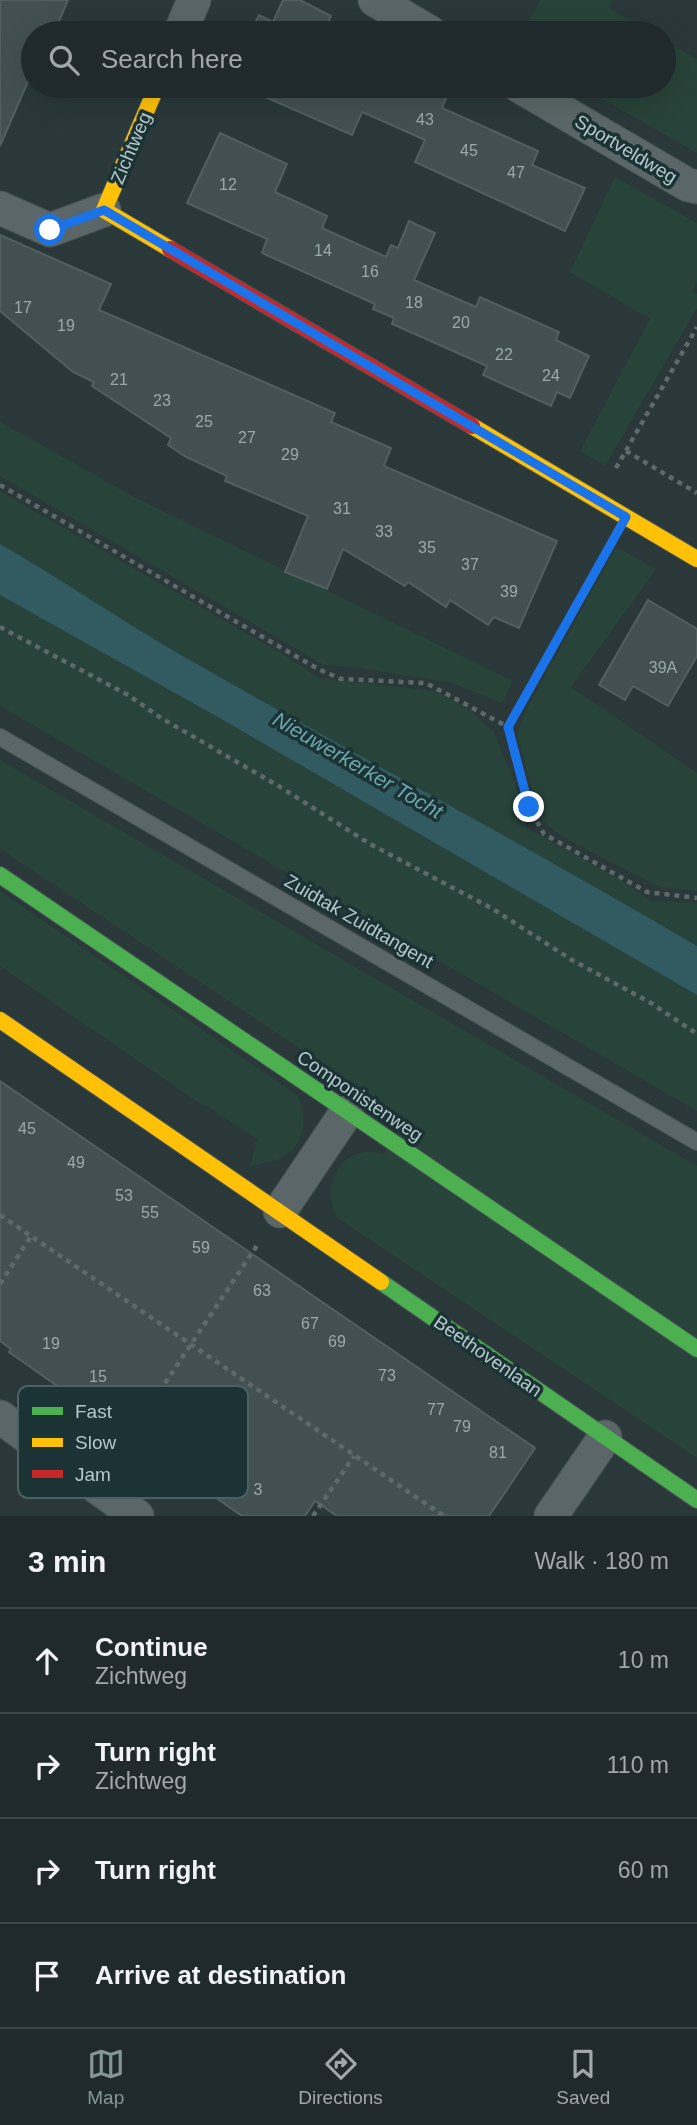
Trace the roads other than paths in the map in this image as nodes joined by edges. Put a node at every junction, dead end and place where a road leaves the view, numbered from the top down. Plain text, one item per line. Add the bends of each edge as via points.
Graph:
1 (194, 0) edge
2 (375, 0) edge
3 (185, 21) edge
4 (411, 21) edge
5 (153, 98) edge
6 (539, 98) edge
7 (697, 187) edge
8 (0, 208) edge
9 (104, 210) junction
10 (697, 559) edge
11 (0, 737) edge
12 (0, 875) edge
13 (0, 1020) edge
14 (346, 1113) junction
15 (697, 1142) edge
16 (280, 1211) junction
17 (697, 1349) edge
18 (0, 1417) edge
19 (18, 1430) edge
20 (605, 1437) junction
21 (112, 1498) edge
22 (697, 1500) edge
23 (137, 1516) edge
24 (551, 1516) edge

1 - 3 street
2 - 4 street
5 - 9 street, Zichtweg
6 - 7 street, Sportveldweg via 688,186
8 - 9 street via 50,230
9 - 10 street
11 - 15 lane, Zuidtak Zuidtangent
12 - 14 street, Componistenweg
13 - 16 street, Beethovenlaan
14 - 16 street
14 - 17 street, Componistenweg
16 - 20 street, Beethovenlaan
18 - 19 street
20 - 22 street, Beethovenlaan
20 - 24 street
21 - 23 street

